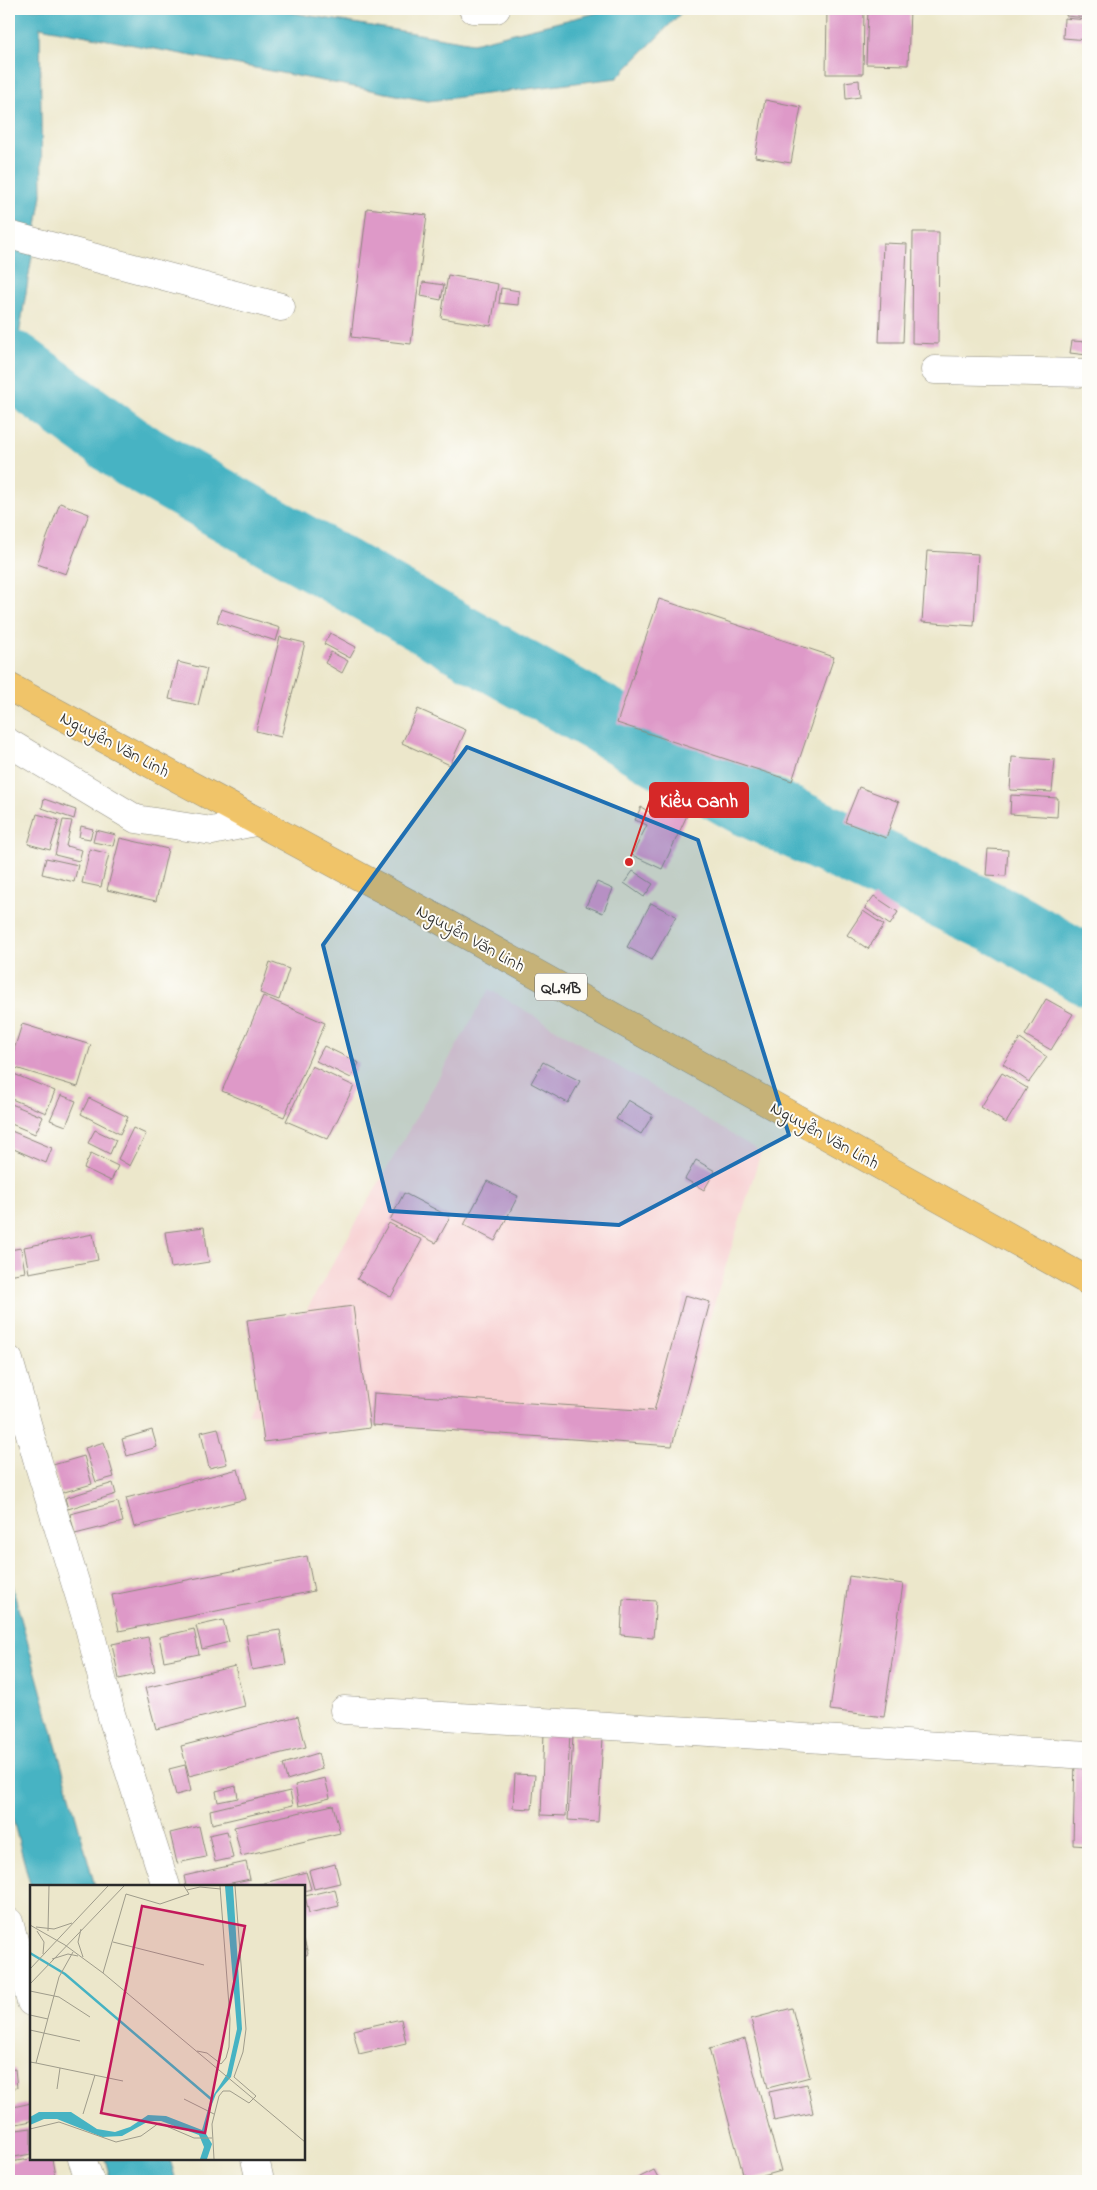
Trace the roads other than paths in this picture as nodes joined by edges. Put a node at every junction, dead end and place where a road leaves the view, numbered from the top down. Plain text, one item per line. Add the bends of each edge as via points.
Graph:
1 (472, 9) edge
2 (496, 9) edge
3 (9, 235) edge
4 (281, 307) dead end
5 (935, 370) dead end
6 (1088, 373) edge
7 (19, 693) edge
8 (9, 743) edge
9 (260, 821) junction
10 (1088, 1282) edge
11 (9, 1360) edge
12 (344, 1710) dead end
13 (1088, 1755) edge
14 (166, 1885) edge
15 (9, 1922) edge
16 (30, 1998) edge
17 (82, 2160) edge
18 (255, 2160) edge
19 (90, 2181) edge
20 (260, 2181) edge

1 - 2 street
3 - 4 street
5 - 6 street
7 - 9 highway, Nguyễn Văn Linh / QL.91B
8 - 9 street via 136,820 212,831
9 - 10 highway, Nguyễn Văn Linh / QL.91B
11 - 14 street via 112,1714
12 - 13 street
15 - 16 street
17 - 19 street
18 - 20 street

